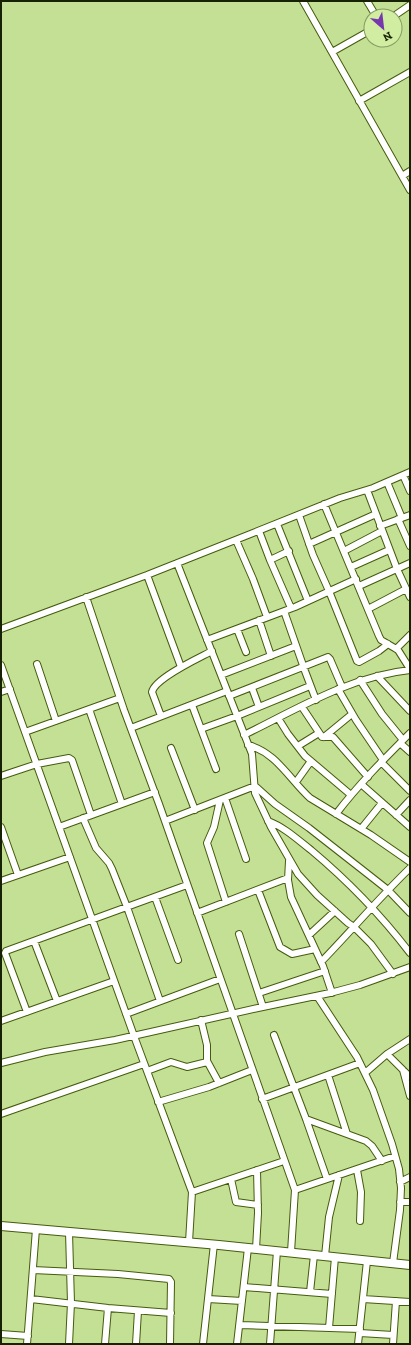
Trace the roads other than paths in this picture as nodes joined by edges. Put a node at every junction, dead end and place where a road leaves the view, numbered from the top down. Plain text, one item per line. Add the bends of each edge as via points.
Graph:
1 (304, 1) edge
2 (363, 35) edge
3 (332, 52) junction
4 (410, 72) edge
5 (359, 101) junction
6 (410, 172) edge
7 (402, 176) junction
8 (410, 190) edge
9 (410, 472) edge
10 (403, 475) junction
11 (387, 482) junction
12 (367, 490) junction
13 (410, 492) edge
14 (324, 504) junction
15 (376, 514) junction
16 (299, 515) junction
17 (410, 515) edge
18 (400, 519) junction
19 (277, 524) junction
20 (381, 528) junction
21 (259, 531) junction
22 (336, 532) junction
23 (236, 540) junction
24 (409, 542) edge
25 (309, 544) junction
26 (344, 550) junction
27 (389, 550) junction
28 (289, 551) junction
29 (270, 560) junction
30 (177, 563) junction
31 (410, 563) edge
32 (351, 566) junction
33 (397, 569) junction
34 (147, 575) junction
35 (356, 579) junction
36 (359, 586) junction
37 (406, 589) junction
38 (330, 591) junction
39 (86, 597) junction
40 (410, 597) edge
41 (308, 601) junction
42 (291, 608) junction
43 (368, 609) junction
44 (284, 611) junction
45 (267, 617) junction
46 (259, 620) junction
47 (1, 629) edge
48 (236, 629) junction
49 (410, 635) edge
50 (207, 640) junction
51 (388, 644) junction
52 (296, 646) junction
53 (396, 649) junction
54 (212, 651) junction
55 (246, 652) dead end
56 (271, 656) junction
57 (37, 664) dead end
58 (1, 665) edge
59 (181, 667) junction
60 (304, 668) junction
61 (410, 669) edge
62 (221, 675) junction
63 (377, 676) junction
64 (360, 680) junction
65 (310, 686) junction
66 (252, 688) junction
67 (340, 688) junction
68 (10, 689) junction
69 (1, 692) edge
70 (228, 694) junction
71 (120, 698) junction
72 (316, 700) junction
73 (192, 705) junction
74 (259, 707) junction
75 (302, 707) junction
76 (89, 709) junction
77 (410, 711) edge
78 (352, 714) junction
79 (161, 716) junction
80 (237, 716) junction
81 (278, 718) junction
82 (56, 721) junction
83 (131, 728) junction
84 (201, 729) junction
85 (25, 732) junction
86 (410, 733) edge
87 (244, 735) junction
88 (322, 735) junction
89 (401, 742) junction
90 (248, 745) junction
91 (298, 746) junction
92 (171, 748) dead end
93 (410, 752) edge
94 (311, 761) junction
95 (382, 761) junction
96 (37, 764) junction
97 (216, 769) dead end
98 (1, 776) edge
99 (368, 777) junction
100 (296, 782) junction
101 (361, 784) junction
102 (255, 786) junction
103 (410, 790) edge
104 (155, 792) junction
105 (351, 795) junction
106 (223, 799) junction
107 (410, 800) edge
108 (122, 804) junction
109 (382, 804) junction
110 (195, 810) junction
111 (336, 814) junction
112 (92, 815) junction
113 (396, 815) junction
114 (83, 818) junction
115 (165, 821) junction
116 (268, 821) junction
117 (1, 827) edge
118 (59, 827) junction
119 (410, 827) edge
120 (361, 829) junction
121 (70, 856) junction
122 (246, 859) dead end
123 (289, 861) junction
124 (410, 862) edge
125 (410, 868) edge
126 (18, 875) junction
127 (288, 878) junction
128 (1, 881) edge
129 (187, 885) junction
130 (258, 890) junction
131 (388, 890) junction
132 (156, 897) junction
133 (226, 902) junction
134 (372, 906) junction
135 (128, 907) junction
136 (335, 911) junction
137 (197, 913) junction
138 (410, 913) edge
139 (93, 920) junction
140 (354, 927) junction
141 (239, 934) dead end
142 (309, 935) junction
143 (34, 942) junction
144 (315, 949) junction
145 (410, 953) edge
146 (178, 960) dead end
147 (321, 962) junction
148 (410, 967) edge
149 (325, 971) junction
150 (393, 974) junction
151 (220, 979) junction
152 (114, 981) junction
153 (259, 993) junction
154 (332, 993) junction
155 (318, 996) junction
156 (57, 1001) junction
157 (160, 1001) junction
158 (263, 1007) junction
159 (27, 1012) junction
160 (233, 1013) junction
161 (126, 1014) junction
162 (200, 1020) junction
163 (1, 1021) edge
164 (274, 1035) dead end
165 (134, 1036) junction
166 (409, 1040) edge
167 (387, 1054) junction
168 (207, 1062) junction
169 (1, 1063) edge
170 (360, 1063) junction
171 (144, 1064) junction
172 (252, 1070) junction
173 (402, 1070) junction
174 (147, 1071) junction
175 (365, 1073) junction
176 (328, 1075) junction
177 (410, 1077) edge
178 (219, 1083) junction
179 (293, 1088) junction
180 (410, 1096) edge
181 (262, 1099) junction
182 (158, 1102) junction
183 (1, 1114) edge
184 (306, 1119) junction
185 (347, 1134) junction
186 (395, 1156) junction
187 (284, 1161) junction
188 (382, 1161) junction
189 (257, 1170) junction
190 (357, 1170) junction
191 (340, 1175) junction
192 (410, 1177) edge
193 (231, 1179) junction
194 (327, 1180) junction
195 (400, 1182) junction
196 (295, 1190) junction
197 (192, 1192) junction
198 (400, 1202) junction
199 (410, 1202) edge
200 (258, 1205) junction
201 (360, 1221) dead end
202 (1, 1226) edge
203 (36, 1229) junction
204 (69, 1232) junction
205 (189, 1242) junction
206 (214, 1244) junction
207 (252, 1249) junction
208 (277, 1251) junction
209 (291, 1252) junction
210 (314, 1255) junction
211 (324, 1256) junction
212 (335, 1257) junction
213 (367, 1261) junction
214 (393, 1263) junction
215 (410, 1265) edge
216 (33, 1270) junction
217 (70, 1273) junction
218 (244, 1287) junction
219 (275, 1289) junction
220 (310, 1292) junction
221 (332, 1294) junction
222 (31, 1299) junction
223 (208, 1299) junction
224 (363, 1299) junction
225 (242, 1301) junction
226 (396, 1301) junction
227 (410, 1302) edge
228 (71, 1303) junction
229 (108, 1308) junction
230 (138, 1311) junction
231 (171, 1313) junction
232 (240, 1325) junction
233 (271, 1326) junction
234 (329, 1328) junction
235 (360, 1331) junction
236 (1, 1334) edge
237 (393, 1335) junction
238 (28, 1336) junction
239 (27, 1344) edge
240 (69, 1344) edge
241 (104, 1344) edge
242 (136, 1344) edge
243 (170, 1344) edge
244 (203, 1344) edge
245 (237, 1344) edge
246 (270, 1344) edge
247 (358, 1344) edge
248 (393, 1344) edge

1 - 3 street
2 - 3 street
3 - 5 street
4 - 5 street
5 - 7 street
6 - 7 street
7 - 8 street
9 - 10 street
10 - 11 street
10 - 13 street
11 - 12 street
11 - 18 street
12 - 14 street
12 - 15 street
14 - 16 street
14 - 22 street
15 - 20 street
15 - 22 street
16 - 19 street
16 - 25 street
17 - 18 street
18 - 20 street
18 - 24 street
19 - 21 street
19 - 28 street
20 - 26 street
20 - 27 street
21 - 23 street
21 - 29 street
22 - 25 street
22 - 26 street
23 - 30 street
23 - 45 street
25 - 38 street
26 - 32 street
27 - 32 street
27 - 33 street
28 - 29 street
28 - 41 street
29 - 42 street
30 - 34 street
30 - 50 street
31 - 33 street
32 - 35 street
33 - 36 street
33 - 37 street
34 - 39 street
34 - 59 street
35 - 36 street
35 - 38 street
36 - 43 street
37 - 40 street
37 - 43 street
38 - 41 street
38 - 51 street via 357,661
39 - 47 street
39 - 71 street
41 - 42 street
42 - 44 street
43 - 51 street via 381,640
44 - 45 street
44 - 52 street
45 - 46 street
46 - 48 street
46 - 56 street
48 - 50 street
48 - 55 street
49 - 53 street
50 - 54 street
51 - 53 street
52 - 56 street
52 - 60 street
53 - 61 street
54 - 59 street
54 - 62 street
56 - 62 street
57 - 82 street
58 - 68 street
59 - 79 street via 153,688 152,692
60 - 65 street
60 - 66 street
60 - 67 street via 329,657
61 - 63 street
62 - 70 street
63 - 64 street
63 - 77 street
64 - 67 street
64 - 89 street
65 - 72 street
65 - 74 street
66 - 70 street
66 - 74 street
67 - 72 street
67 - 78 street
68 - 69 street
68 - 85 street
70 - 73 street
70 - 80 street
71 - 76 street
71 - 83 street
72 - 75 street
73 - 79 street
73 - 84 street
74 - 80 street
75 - 81 street
75 - 88 street
76 - 82 street
76 - 108 street
78 - 88 street
78 - 95 street
79 - 83 street
80 - 84 street
80 - 87 street
81 - 87 street
81 - 91 street
82 - 85 street
83 - 104 street
84 - 97 street
85 - 96 street
86 - 89 street
87 - 90 street
88 - 91 street
88 - 99 street via 333,737
89 - 93 street
89 - 95 street
90 - 100 street via 265,752
90 - 102 street via 252,754
91 - 94 street
92 - 110 street
94 - 100 street
94 - 105 street
95 - 99 street
95 - 103 street
96 - 98 street
96 - 112 street via 66,758 72,760
96 - 118 street
99 - 101 street
100 - 111 street via 310,798
101 - 105 street
101 - 109 street
102 - 106 street
102 - 116 street via 255,793
102 - 131 street
104 - 108 street
104 - 115 street
105 - 111 street
106 - 110 street
106 - 122 street
106 - 133 street via 207,843
107 - 113 street
108 - 112 street
109 - 113 street
109 - 120 street
110 - 115 street
111 - 120 street
112 - 114 street
113 - 119 street
114 - 118 street
114 - 135 street via 96,848 109,863
115 - 129 street
116 - 123 street
116 - 134 street via 280,826 310,850
117 - 126 street
118 - 121 street
120 - 124 street
121 - 126 street
121 - 139 street
123 - 127 street
123 - 136 street via 298,874
125 - 131 street
126 - 128 street
127 - 130 street
127 - 142 street via 291,897
129 - 132 street
129 - 137 street
130 - 133 street
130 - 144 street via 280,947 292,954
131 - 134 street
131 - 138 street
132 - 135 street
132 - 146 street
133 - 137 street
134 - 140 street
134 - 145 street
135 - 139 street
135 - 157 street
136 - 140 street
136 - 142 street
137 - 151 street
139 - 143 street
139 - 152 street
140 - 147 street
140 - 150 street via 371,944
141 - 153 street
142 - 144 street
143 - 156 street
143 - 159 street via 5,953
144 - 147 street
147 - 149 street
148 - 150 street
149 - 153 street
149 - 154 street
150 - 154 street
151 - 157 street
151 - 160 street
152 - 156 street
152 - 161 street
153 - 158 street
154 - 155 street
155 - 158 street
155 - 170 street
156 - 159 street
157 - 161 street
158 - 160 street
159 - 163 street
160 - 162 street
160 - 172 street
161 - 165 street
162 - 165 street
162 - 168 street via 207,1045
164 - 179 street
165 - 169 street via 45,1052
165 - 171 street
166 - 167 street
167 - 173 street
167 - 175 street
168 - 174 street via 187,1067 171,1062
168 - 178 street
170 - 175 street
170 - 176 street
171 - 174 street
171 - 183 street
172 - 178 street
172 - 181 street
173 - 177 street
173 - 180 street
174 - 182 street
175 - 186 street
176 - 179 street
176 - 185 street
178 - 182 street
179 - 181 street
179 - 184 street
181 - 187 street
182 - 197 street
184 - 185 street
184 - 194 street
185 - 188 street via 366,1141
186 - 188 street
186 - 195 street
187 - 189 street
187 - 196 street
188 - 190 street
189 - 193 street
189 - 200 street
190 - 191 street
190 - 201 street via 361,1192
191 - 194 street
191 - 211 street via 329,1217
192 - 195 street
193 - 197 street
193 - 200 street via 236,1202
194 - 196 street
195 - 198 street
196 - 209 street
197 - 205 street
198 - 199 street
198 - 214 street
200 - 207 street
202 - 203 street
203 - 204 street
203 - 216 street
204 - 205 street
204 - 217 street
205 - 206 street
206 - 207 street
206 - 223 street
207 - 208 street
207 - 218 street
208 - 209 street
208 - 219 street
209 - 210 street
210 - 211 street
210 - 220 street
211 - 212 street
212 - 213 street
212 - 221 street
213 - 214 street
213 - 224 street
214 - 215 street
216 - 217 street
216 - 222 street
217 - 228 street
217 - 231 street via 169,1279
218 - 219 street
218 - 225 street
219 - 220 street
219 - 233 street
220 - 221 street
221 - 234 street
222 - 228 street
222 - 238 street
223 - 225 street
223 - 244 street
224 - 226 street
224 - 235 street
225 - 232 street
226 - 227 street
226 - 237 street
228 - 229 street
228 - 240 street
229 - 230 street
229 - 241 street
230 - 231 street
230 - 242 street
231 - 243 street
232 - 233 street
232 - 245 street
233 - 234 street
233 - 246 street
234 - 235 street
235 - 237 street
235 - 247 street
236 - 238 street
237 - 248 street
238 - 239 street

